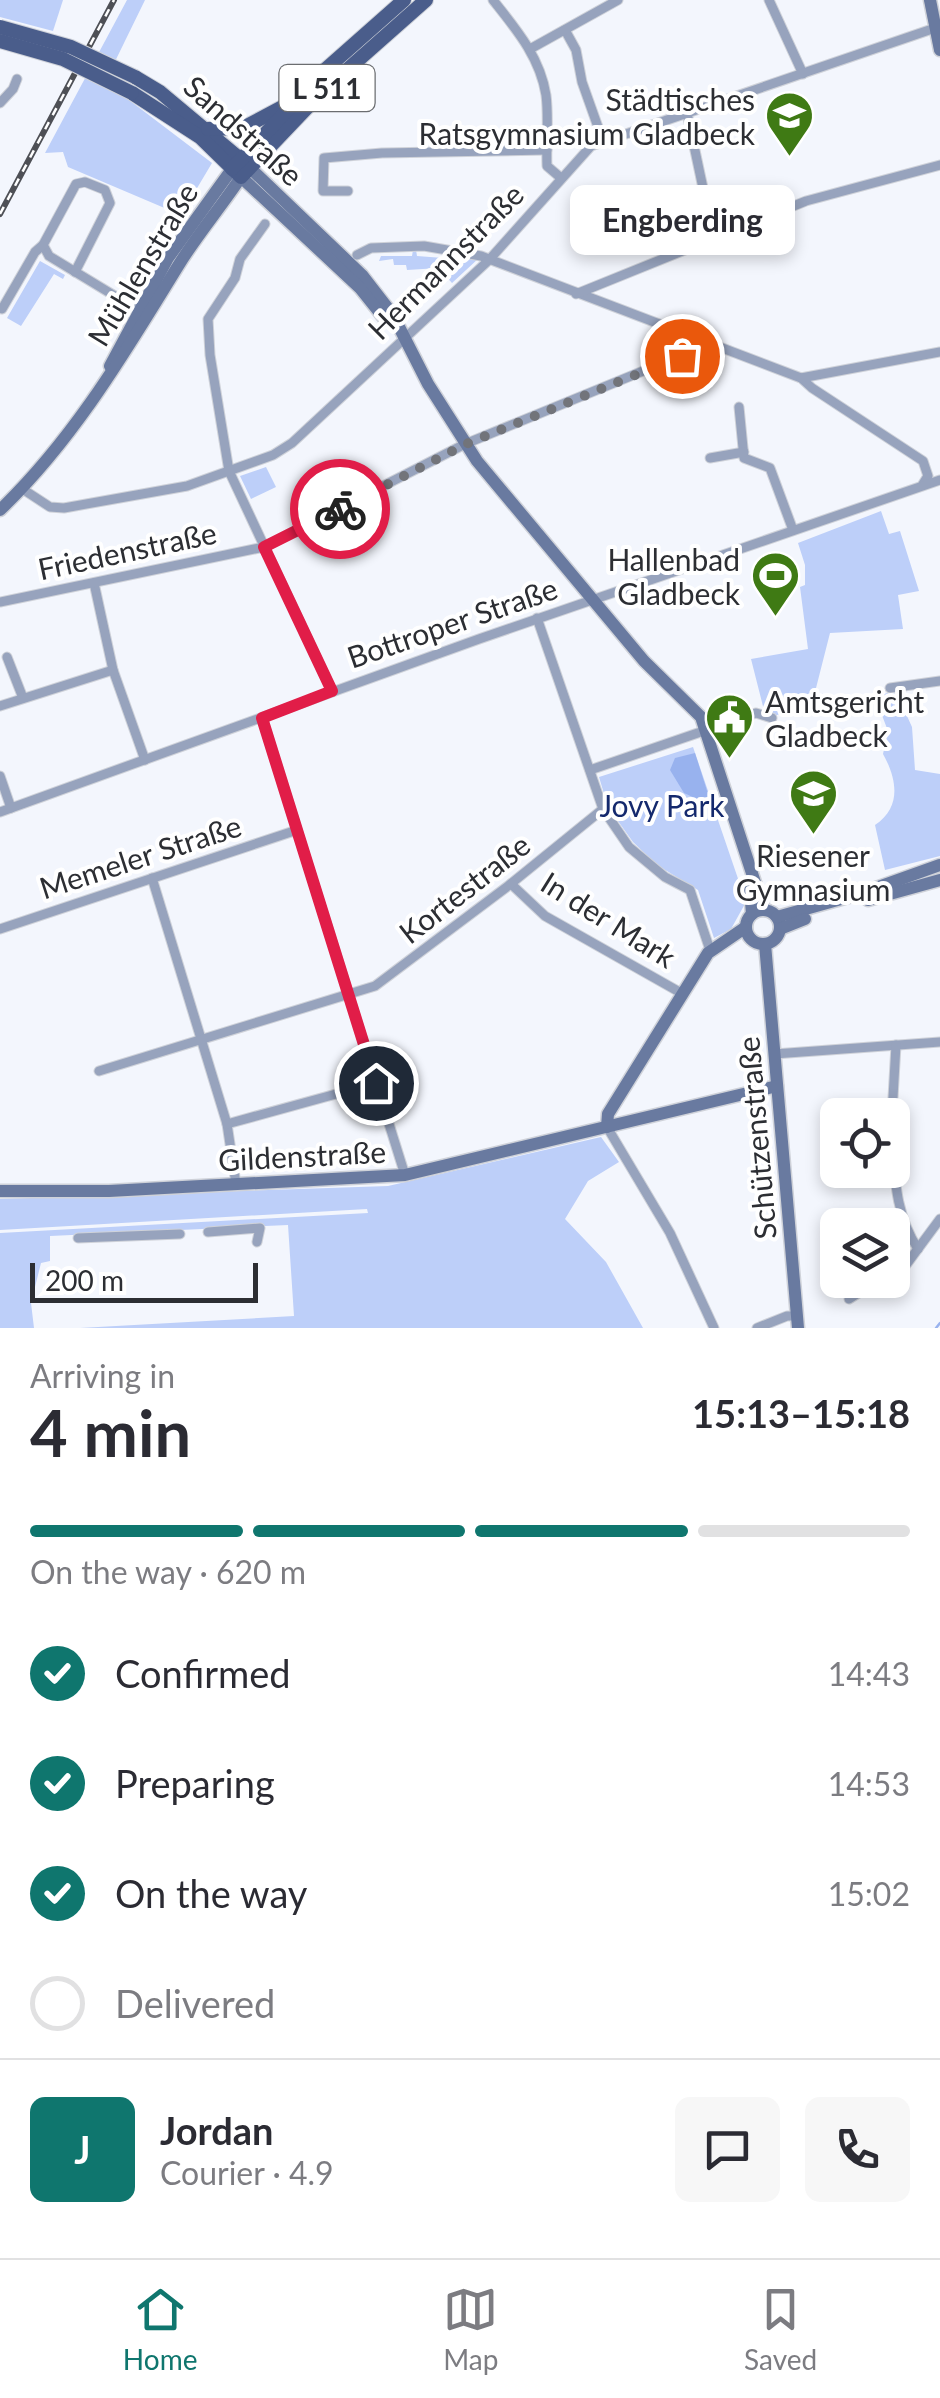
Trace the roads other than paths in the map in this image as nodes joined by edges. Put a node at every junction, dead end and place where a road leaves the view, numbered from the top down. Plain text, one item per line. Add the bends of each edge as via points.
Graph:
1 (404, 0) edge
2 (426, 0) edge
3 (492, 0) edge
4 (618, 0) edge
5 (769, 0) edge
6 (930, 0) edge
7 (606, 3) edge
8 (0, 27) edge
9 (938, 27) edge
10 (564, 30) junction
11 (0, 42) edge
12 (530, 48) junction
13 (940, 50) edge
14 (803, 74) junction
15 (16, 79) dead end
16 (134, 85) junction
17 (296, 100) junction
18 (0, 103) edge
19 (687, 113) junction
20 (208, 129) junction
21 (603, 141) junction
22 (546, 150) junction
23 (940, 165) edge
24 (241, 168) junction
25 (561, 178) junction
26 (348, 192) dead end
27 (265, 224) dead end
28 (721, 233) junction
29 (43, 245) junction
30 (357, 254) dead end
31 (489, 260) junction
32 (75, 272) junction
33 (576, 294) junction
34 (2, 309) edge
35 (144, 314) junction
36 (690, 337) junction
37 (403, 338) junction
38 (940, 352) edge
39 (801, 378) junction
40 (739, 407) dead end
41 (466, 444) junction
42 (744, 452) junction
43 (710, 458) dead end
44 (229, 471) junction
45 (940, 480) edge
46 (923, 484) junction
47 (21, 488) junction
48 (0, 510) edge
49 (793, 530) junction
50 (264, 547) junction
51 (94, 583) junction
52 (593, 599) junction
53 (0, 602) edge
54 (538, 618) junction
55 (7, 656) dead end
56 (113, 670) junction
57 (940, 680) edge
58 (890, 688) dead end
59 (332, 691) junction
60 (23, 698) junction
61 (0, 706) edge
62 (262, 718) junction
63 (772, 718) dead end
64 (703, 732) junction
65 (144, 760) junction
66 (590, 770) junction
67 (0, 776) edge
68 (11, 808) junction
69 (602, 809) junction
70 (0, 812) edge
71 (297, 830) junction
72 (940, 865) edge
73 (152, 878) junction
74 (940, 880) edge
75 (510, 884) junction
76 (762, 922) junction
77 (0, 929) edge
78 (764, 944) junction
79 (710, 950) junction
80 (683, 994) junction
81 (349, 996) junction
82 (202, 1040) junction
83 (940, 1042) edge
84 (896, 1045) junction
85 (774, 1054) junction
86 (100, 1072) dead end
87 (376, 1083) junction
88 (776, 1086) junction
89 (893, 1098) edge
90 (227, 1124) junction
91 (607, 1127) junction
92 (405, 1176) junction
93 (236, 1184) junction
94 (897, 1188) edge
95 (0, 1191) edge
96 (940, 1219) edge
97 (208, 1232) dead end
98 (180, 1234) dead end
99 (78, 1238) dead end
100 (257, 1242) dead end
101 (918, 1249) junction
102 (910, 1260) edge
103 (798, 1322) edge
104 (714, 1328) edge
105 (757, 1328) edge

1 - 17 main road, L 511
2 - 24 main road, L 511
3 - 12 street
4 - 7 street
5 - 14 street
6 - 9 main road
7 - 10 street
8 - 16 main road, Sandstraße, bridge via 71,47
9 - 13 main road
9 - 14 street, Hermannstraße
10 - 12 street
10 - 21 street
11 - 16 main road, Sandstraße, bridge
12 - 22 street via 546,98
14 - 19 street, Hermannstraße
15 - 18 street
16 - 20 main road, Sandstraße
16 - 24 main road, Sandstraße
17 - 20 main road, L 511 via 243,128
17 - 24 main road, L 511
19 - 21 street, Hermannstraße
19 - 28 street via 703,188
20 - 24 main road, Sandstraße
21 - 25 street, Hermannstraße
22 - 25 street via 548,166
22 - 26 street via 324,158 323,191
23 - 28 street via 806,201
24 - 35 main road, Mühlenstraße / L 511
24 - 37 main road, Sandstraße
25 - 31 street, Hermannstraße
27 - 44 street via 208,319
28 - 33 street
29 - 32 street
29 - 32 street via 76,184 106,190 110,204
29 - 34 street
30 - 31 street via 424,246
31 - 33 street
31 - 37 street, Hermannstraße
32 - 35 street
33 - 36 street
35 - 47 main road, Mühlenstraße / L 511 via 72,428
36 - 39 street
36 - 41 street, Friedenstraße via 682,356
37 - 41 main road, Sandstraße
37 - 44 street, Hermannstraße via 292,443
38 - 39 street
39 - 46 street via 923,461
40 - 42 street
41 - 50 street, Friedenstraße
41 - 52 main road, Sandstraße
42 - 43 street
42 - 49 street via 744,458 770,468
44 - 47 street, Hermannstraße via 187,486 64,508 50,508
44 - 50 street
45 - 46 street, Bottroper Straße
46 - 49 street, Bottroper Straße
47 - 48 main road, L 511
49 - 52 street, Bottroper Straße
50 - 51 street, Friedenstraße
50 - 59 street
51 - 53 street, Friedenstraße
51 - 56 street
52 - 54 street, Bottroper Straße
52 - 64 main road via 695,710
54 - 59 street, Bottroper Straße
54 - 66 street
55 - 60 street
56 - 60 street
56 - 65 street
57 - 58 street
59 - 62 street, Bottroper Straße
60 - 61 street
62 - 65 street, Bottroper Straße
62 - 71 street
63 - 64 street via 756,713
64 - 66 street
64 - 76 main road
65 - 68 street, Bottroper Straße
66 - 69 street
67 - 68 street
68 - 70 street, Bottroper Straße
69 - 75 street, Kortestraße
69 - 79 street via 629,846 690,890
71 - 73 street, Memeler Straße
71 - 81 street
72 - 76 main road
73 - 77 street, Memeler Straße
73 - 82 street
74 - 76 main road via 798,921
75 - 80 street, In der Mark via 545,916
75 - 81 street, Kortestraße via 387,979
76 - 78 main road
76 - 78 main road via 776,939
76 - 79 main road
78 - 85 main road, Schützenstraße
79 - 80 main road
80 - 91 main road via 608,1114
81 - 82 street, Kortestraße
81 - 87 street
82 - 86 street, Kortestraße
82 - 90 street
83 - 84 street
84 - 85 street
84 - 89 street
85 - 88 main road, Schützenstraße
87 - 90 street
87 - 92 street
88 - 91 main road, Gildenstraße
88 - 103 main road, Schützenstraße
90 - 93 street
91 - 92 main road, Gildenstraße
91 - 104 street via 670,1233
92 - 93 main road, Gildenstraße
93 - 95 main road, Gildenstraße
94 - 101 street
96 - 101 street
97 - 100 street via 260,1228
98 - 99 street
101 - 102 street
103 - 105 street via 787,1316

